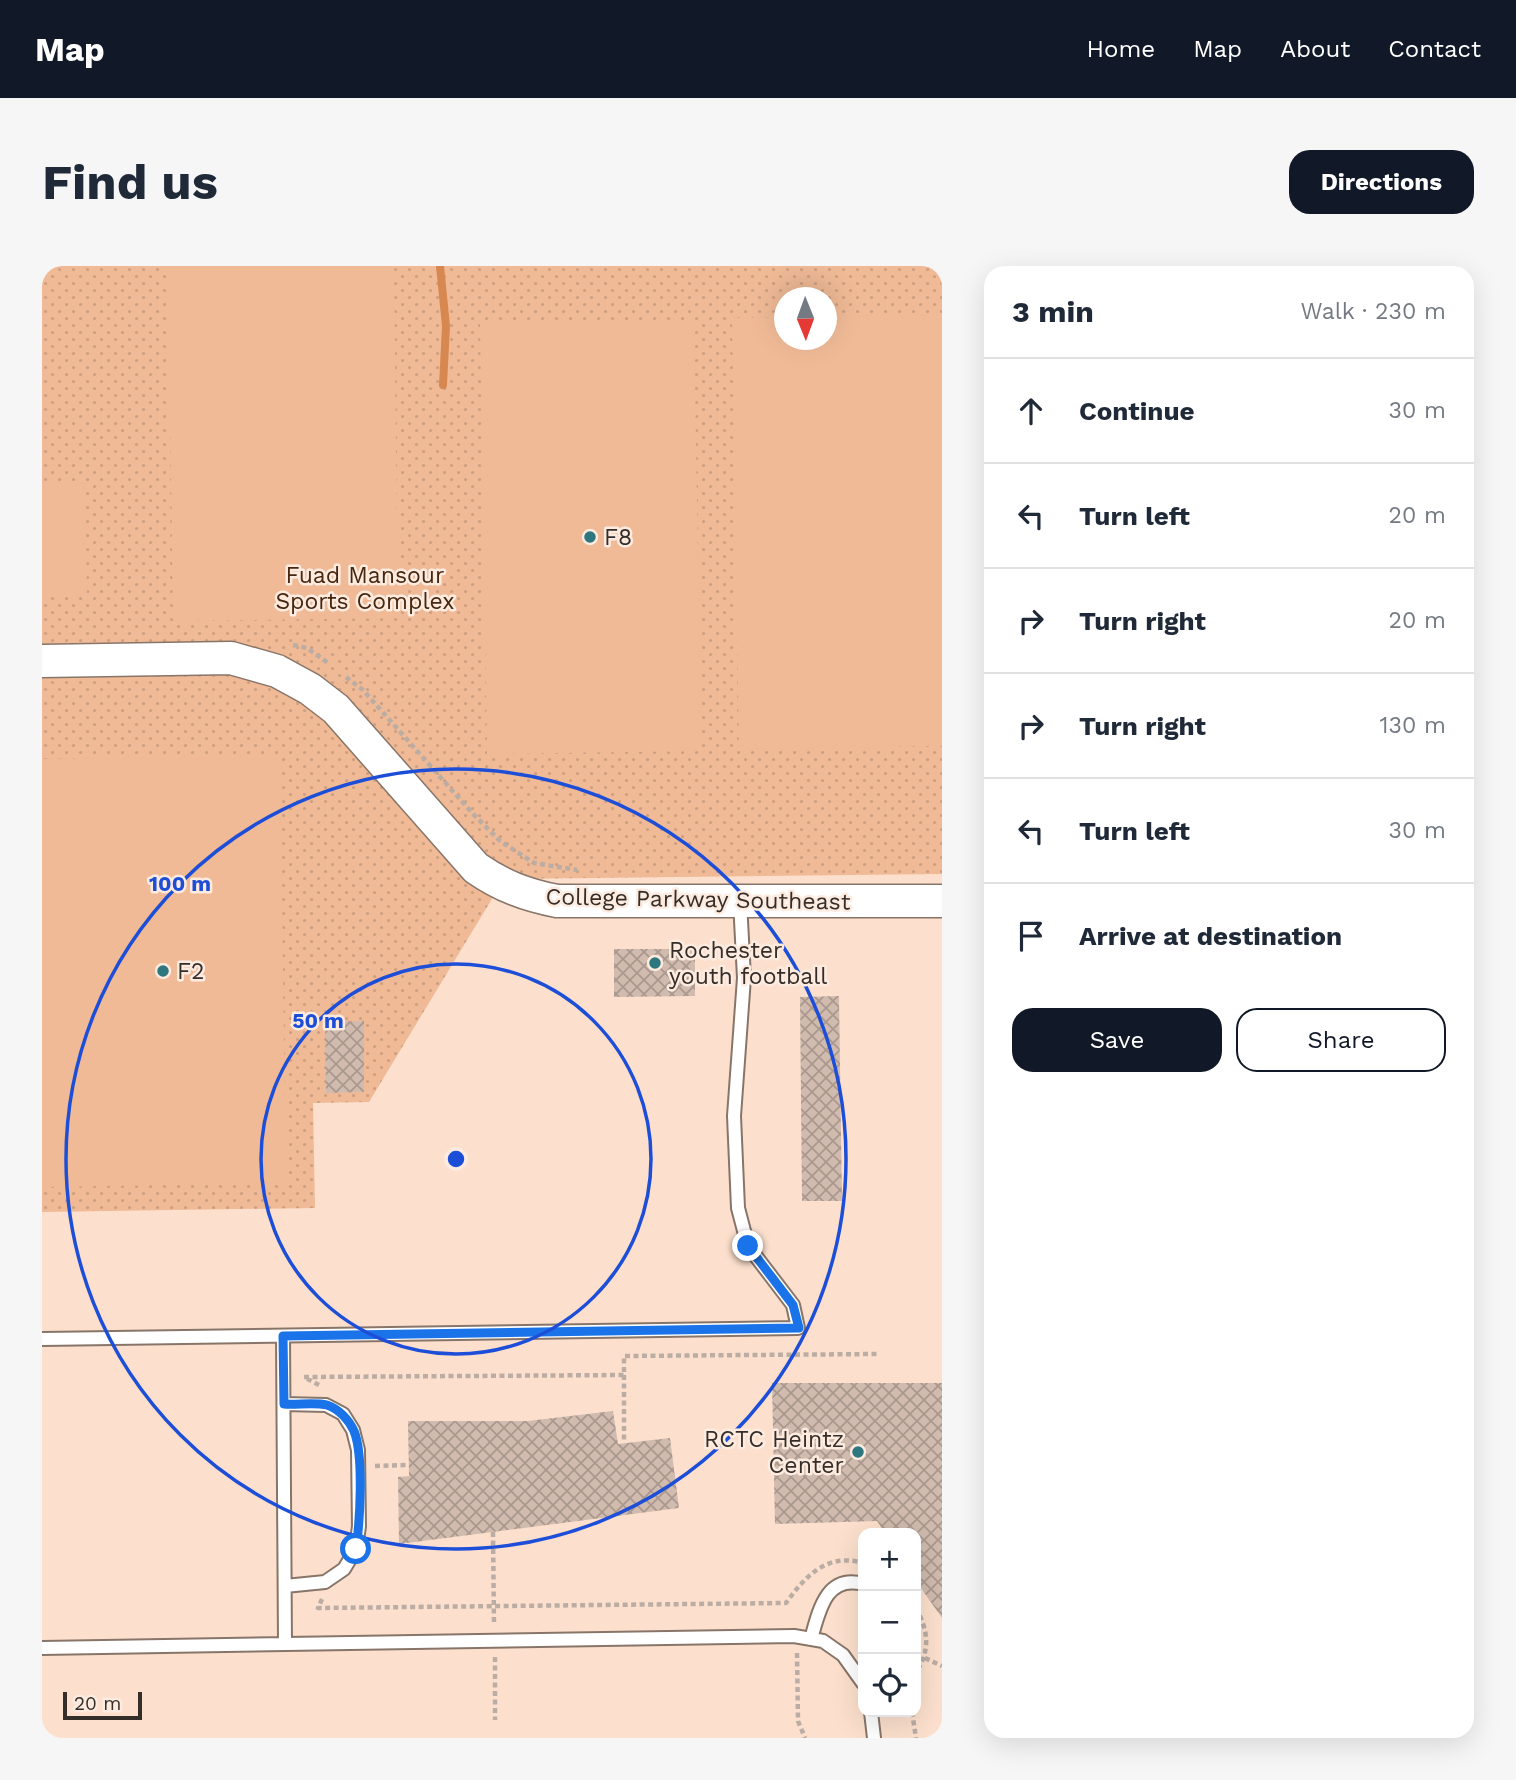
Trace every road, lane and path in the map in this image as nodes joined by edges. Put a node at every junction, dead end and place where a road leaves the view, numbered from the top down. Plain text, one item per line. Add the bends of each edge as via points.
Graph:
1 (283, 643) dead end
2 (42, 661) edge
3 (335, 669) dead end
4 (345, 676) dead end
5 (585, 872) dead end
6 (740, 900) junction
7 (942, 901) edge
8 (283, 1336) junction
9 (42, 1339) edge
10 (878, 1354) dead end
11 (624, 1375) junction
12 (326, 1389) dead end
13 (284, 1404) junction
14 (624, 1443) dead end
15 (376, 1455) dead end
16 (409, 1465) dead end
17 (358, 1466) junction
18 (377, 1466) junction
19 (377, 1478) dead end
20 (858, 1562) edge
21 (858, 1582) edge
22 (285, 1586) junction
23 (323, 1597) dead end
24 (786, 1603) junction
25 (921, 1622) edge
26 (794, 1636) junction
27 (811, 1639) junction
28 (285, 1644) junction
29 (42, 1648) edge
30 (925, 1658) junction
31 (921, 1664) edge
32 (942, 1666) edge
33 (858, 1676) edge
34 (872, 1717) edge
35 (913, 1717) edge
36 (805, 1738) edge
37 (874, 1738) edge
38 (916, 1738) edge

1 - 3 path via 307,648
2 - 6 street, College Parkway Southeast via 231,658 277,671 336,709 476,868 499,884 557,901
4 - 5 path via 363,690 500,841 534,863
6 - 7 street, College Parkway Southeast
6 - 8 lane via 744,978 734,1116 738,1208 748,1246 793,1305 799,1328
8 - 9 lane
8 - 13 lane
10 - 11 path via 624,1356
11 - 12 path via 304,1377
11 - 14 path
13 - 17 lane via 326,1405 343,1414 354,1430
13 - 22 lane
15 - 18 path
16 - 18 path
17 - 18 path
17 - 22 lane via 356,1549 344,1569 325,1582
18 - 19 path
20 - 24 path via 834,1560 818,1568
21 - 27 lane via 850,1580 834,1588 821,1605
22 - 28 lane
23 - 24 path via 318,1608
24 - 26 path
25 - 30 path
26 - 27 lane
26 - 28 lane
26 - 36 path via 798,1721
27 - 33 lane via 823,1641 843,1656
28 - 29 lane
30 - 31 path
30 - 32 path
34 - 37 lane
35 - 38 path

